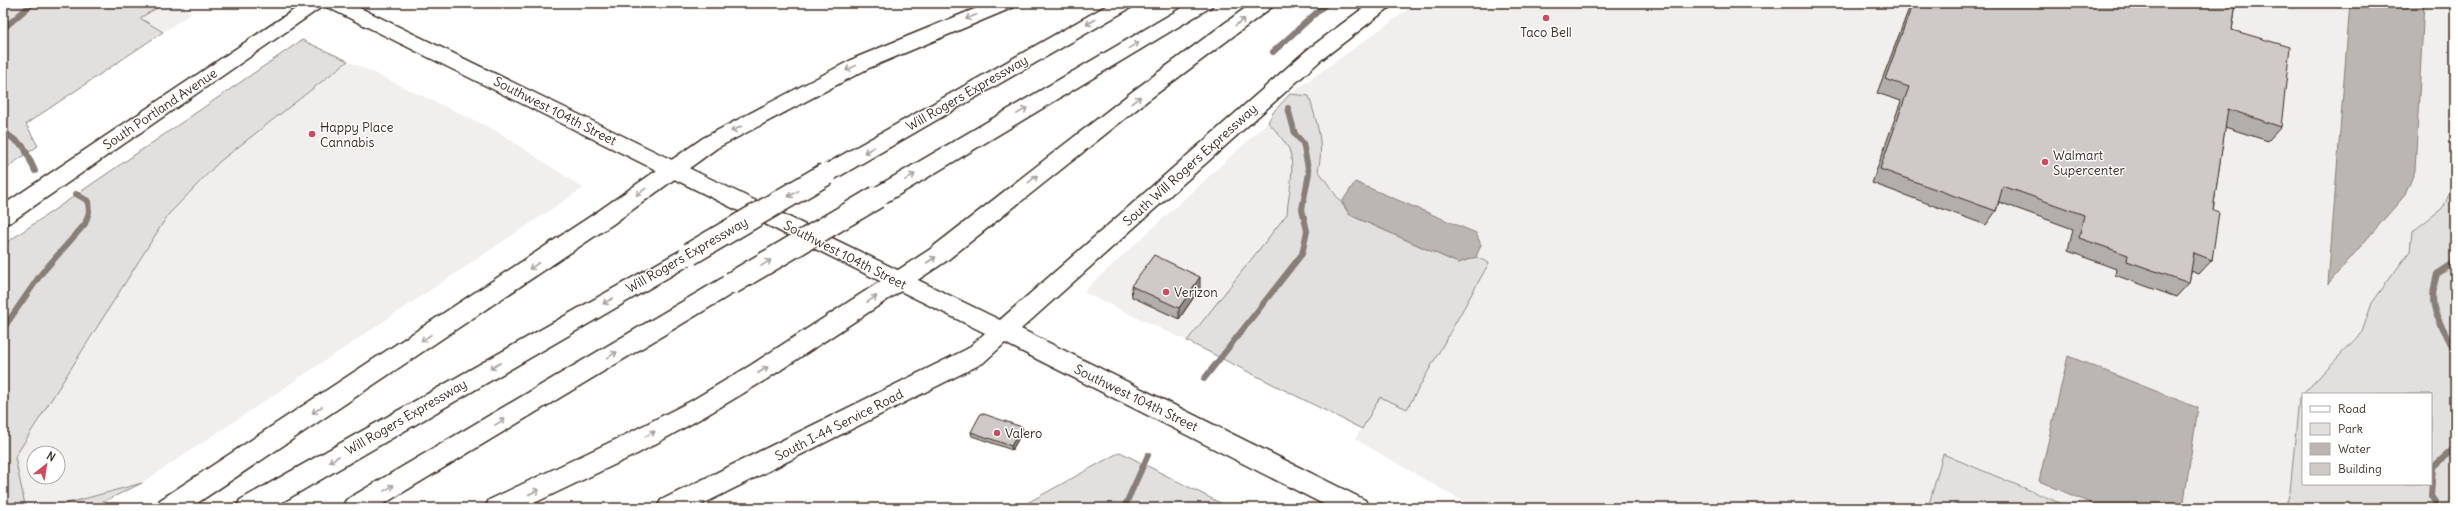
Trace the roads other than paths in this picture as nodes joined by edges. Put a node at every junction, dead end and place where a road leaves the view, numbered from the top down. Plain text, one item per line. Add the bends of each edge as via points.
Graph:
1 (317, 3) edge
2 (334, 3) edge
3 (1007, 3) edge
4 (1125, 3) edge
5 (1204, 3) edge
6 (1266, 3) edge
7 (1383, 3) edge
8 (672, 168) junction
9 (3, 216) edge
10 (898, 281) junction
11 (1002, 332) junction
12 (170, 508) edge
13 (249, 508) edge
14 (355, 508) edge
15 (498, 508) edge
16 (670, 508) edge
17 (1356, 508) edge

1 - 9 main road, South Portland Avenue
2 - 8 main road, Southwest 104th Street
3 -> 8 main road via 907,43 826,81 710,143
4 -> 13 main road, Will Rogers Expressway, bridge
14 -> 5 main road, bridge
10 -> 6 main road via 937,256 1122,110
7 - 11 main road, South Will Rogers Expressway via 1314,55
8 - 10 main road, Southwest 104th Street
8 -> 12 main road via 605,218
10 - 11 main road, Southwest 104th Street
15 -> 10 main road via 630,445 699,408
11 - 16 main road, South I-44 Service Road via 975,356
11 - 17 main road, Southwest 104th Street

